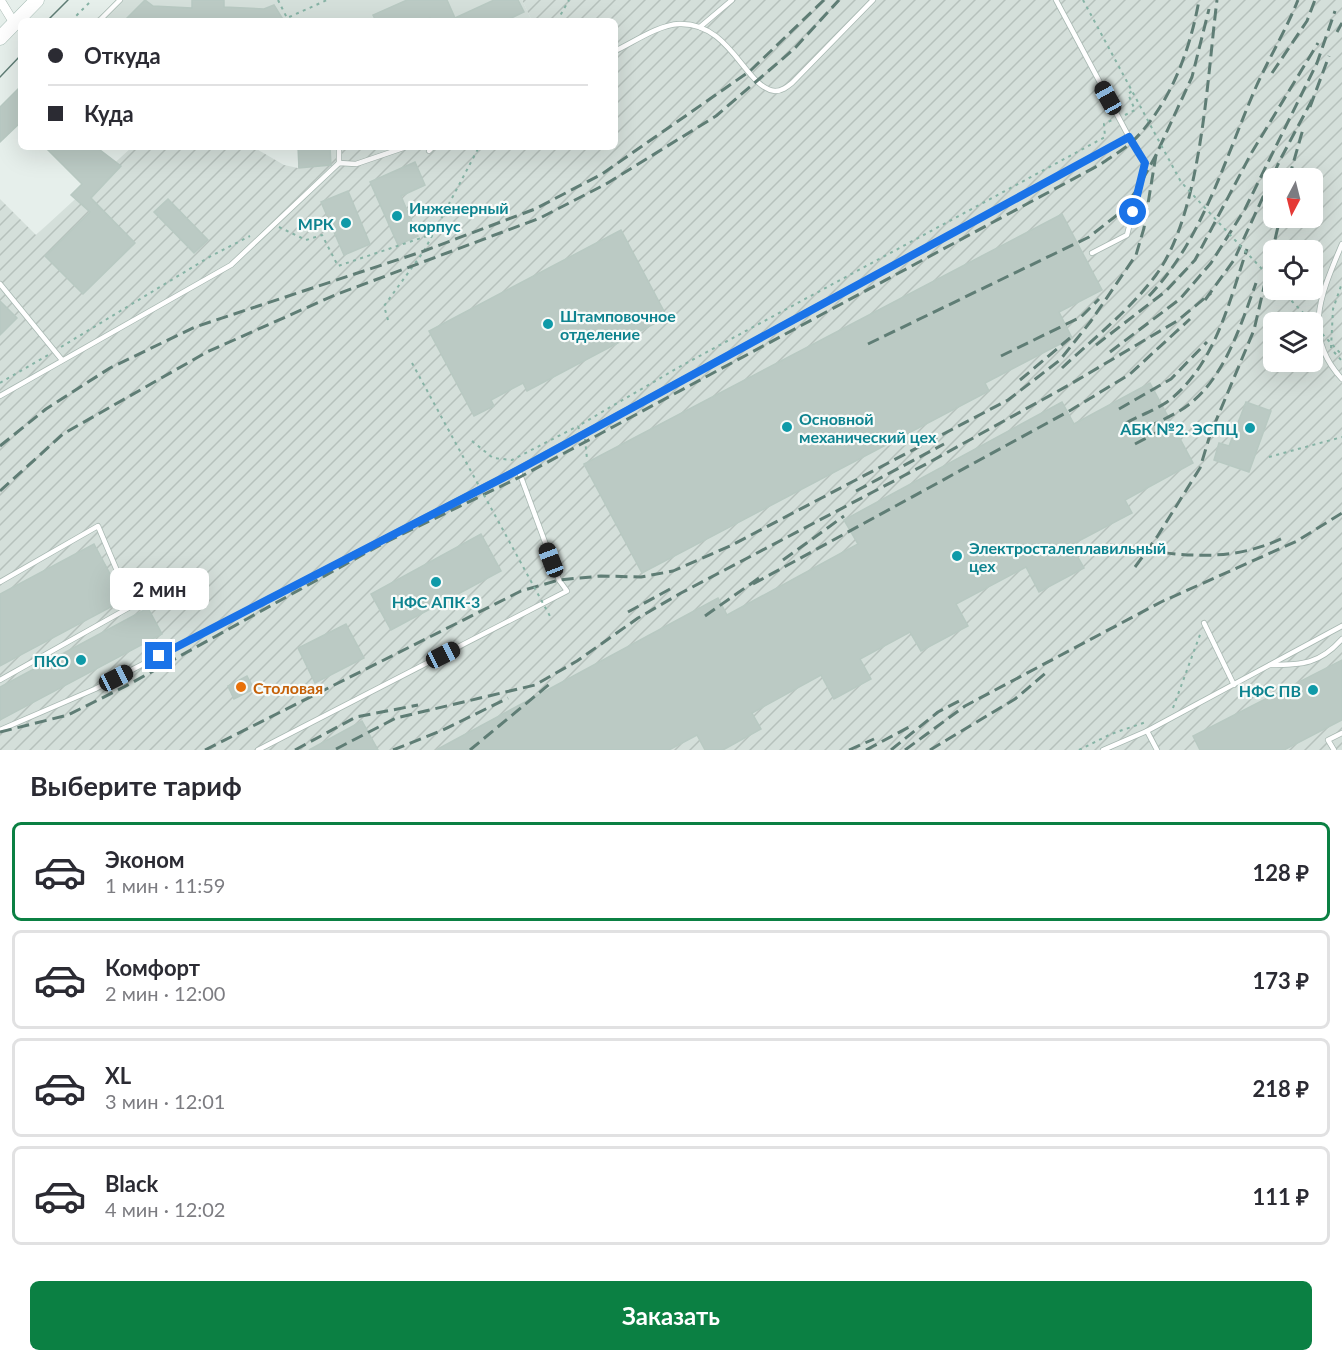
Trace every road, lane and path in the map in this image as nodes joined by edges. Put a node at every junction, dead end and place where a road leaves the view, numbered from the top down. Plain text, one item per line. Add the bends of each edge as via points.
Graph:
1 (0, 0) edge
2 (37, 0) edge
3 (92, 0) edge
4 (120, 0) edge
5 (278, 0) edge
6 (327, 0) edge
7 (569, 0) edge
8 (732, 0) edge
9 (873, 0) edge
10 (1056, 0) edge
11 (1083, 0) edge
12 (24, 18) edge
13 (75, 18) edge
14 (102, 18) edge
15 (559, 18) edge
16 (18, 26) edge
17 (700, 27) junction
18 (0, 38) edge
19 (618, 50) edge
20 (1132, 91) junction
21 (1119, 117) junction
22 (1129, 137) junction
23 (338, 150) edge
24 (397, 150) edge
25 (477, 150) edge
26 (339, 163) junction
27 (1342, 244) edge
28 (1092, 254) dead end
29 (1263, 270) edge
30 (1342, 283) edge
31 (0, 284) edge
32 (1290, 300) edge
33 (1302, 312) edge
34 (388, 320) dead end
35 (1323, 335) edge
36 (1342, 355) edge
37 (62, 360) junction
38 (1342, 362) edge
39 (412, 363) dead end
40 (1342, 379) edge
41 (0, 396) edge
42 (578, 426) junction
43 (582, 434) junction
44 (1342, 437) edge
45 (472, 441) dead end
46 (1269, 457) dead end
47 (586, 459) dead end
48 (518, 470) junction
49 (0, 582) edge
50 (551, 618) dead end
51 (1204, 623) joint
52 (1342, 626) edge
53 (1342, 639) edge
54 (1269, 665) junction
55 (0, 680) edge
56 (1234, 685) junction
57 (1172, 714) dead end
58 (0, 730) edge
59 (1147, 731) junction
60 (1342, 733) edge
61 (258, 750) edge
62 (1103, 750) edge
63 (1157, 750) edge
64 (1334, 750) edge

1 - 16 street
2 - 12 main road
3 - 13 path
4 - 14 lane
5 - 6 path via 287,18
7 - 15 path
8 - 17 lane
9 - 17 lane via 782,90 773,91 757,81 726,44
10 - 21 lane
11 - 20 path, bridge
16 - 18 main road
17 - 19 lane via 679,24 664,28
20 - 21 path via 1128,94 1135,110
20 - 29 path, bridge via 1181,182
21 - 22 lane
21 - 42 path via 1104,124 1105,137 681,366
22 - 28 lane via 1145,163 1127,235
22 - 43 lane
23 - 26 lane
24 - 26 lane via 356,164
25 - 34 path via 424,251 384,306
26 - 37 lane via 231,265
27 - 40 lane via 1318,315 1319,342
30 - 38 path via 1333,309 1331,349
31 - 37 lane
32 - 33 path
35 - 36 path, bridge
37 - 41 lane
39 - 50 path, bridge
42 - 43 path
42 - 45 path via 512,460 493,458
43 - 47 path
43 - 48 lane
44 - 46 path
48 - 58 lane via 95,689
48 - 61 lane via 559,580 567,591
49 - 55 lane via 98,526 132,606
51 - 56 lane
51 - 57 path
52 - 54 lane
53 - 54 lane via 1331,651 1305,665
54 - 56 lane
56 - 59 lane
59 - 62 lane
59 - 63 lane
60 - 64 lane via 1328,740

